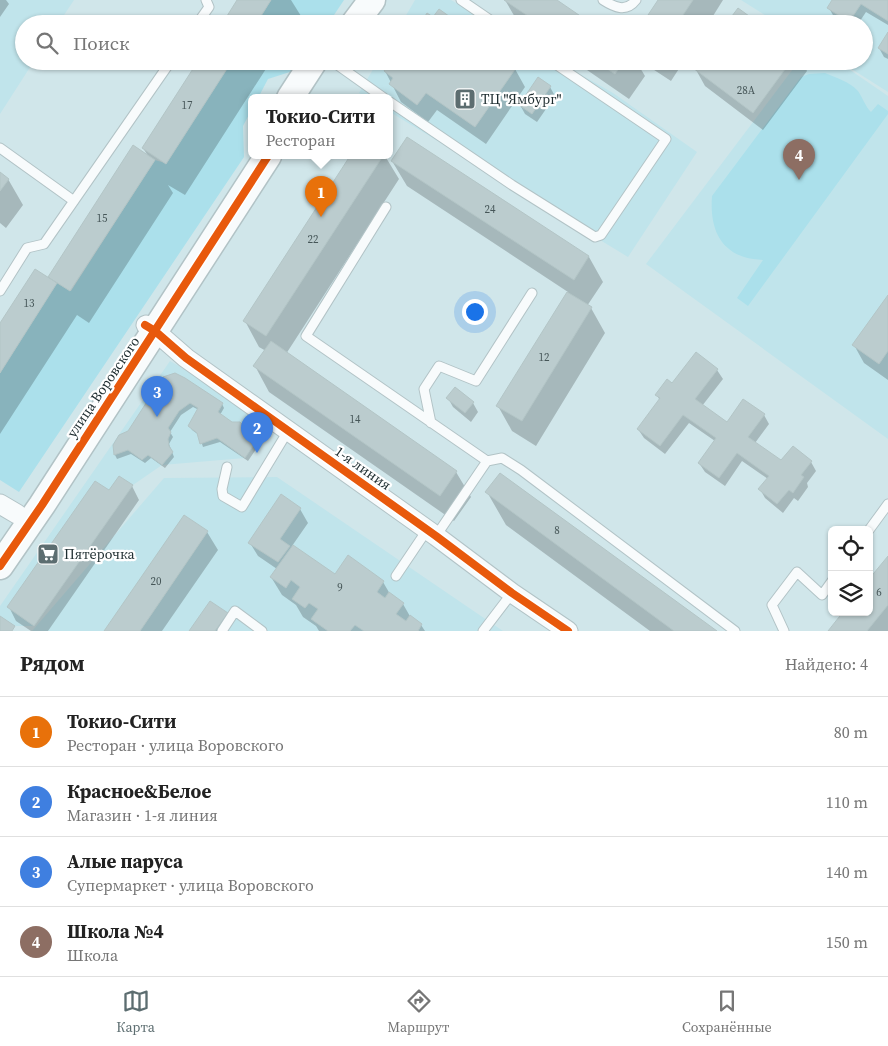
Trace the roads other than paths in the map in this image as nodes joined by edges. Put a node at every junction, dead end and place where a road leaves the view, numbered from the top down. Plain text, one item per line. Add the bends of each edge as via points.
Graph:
1 (206, 0) edge
2 (356, 0) edge
3 (372, 0) edge
4 (461, 0) edge
5 (603, 0) edge
6 (636, 0) edge
7 (204, 15) edge
8 (346, 15) edge
9 (361, 15) edge
10 (483, 15) edge
11 (165, 70) edge
12 (308, 70) edge
13 (324, 70) edge
14 (343, 70) edge
15 (564, 70) edge
16 (293, 94) edge
17 (308, 94) edge
18 (378, 94) edge
19 (393, 104) edge
20 (0, 148) edge
21 (250, 159) edge
22 (266, 159) edge
23 (74, 201) junction
24 (386, 207) dead end
25 (0, 291) edge
26 (532, 293) dead end
27 (150, 328) junction
28 (432, 423) junction
29 (288, 431) junction
30 (488, 462) junction
31 (227, 467) dead end
32 (888, 504) edge
33 (8, 509) edge
34 (872, 526) edge
35 (431, 533) junction
36 (0, 541) edge
37 (0, 566) edge
38 (396, 576) dead end
39 (828, 587) edge
40 (512, 593) junction
41 (222, 631) edge
42 (262, 631) edge
43 (484, 631) edge
44 (568, 631) edge
45 (735, 631) edge
46 (784, 631) edge

1 - 7 lane via 209,7
2 - 8 street
3 - 9 street
4 - 10 lane
5 - 6 lane via 621,9
11 - 23 lane
12 - 16 street
13 - 17 street
14 - 18 lane
15 - 19 lane via 666,139 601,235 595,237
20 - 23 lane
21 - 27 street, улица Воровского
22 - 27 street
23 - 25 lane via 44,244 27,248
24 - 28 lane via 306,336
26 - 28 lane via 476,381 439,366 424,389
27 - 29 street, 1-я линия via 186,358
27 - 33 street, улица Воровского via 30,499
27 - 37 street via 42,505
28 - 30 lane
29 - 31 lane via 242,508 224,496 222,489
29 - 35 street, 1-я линия
30 - 35 lane
30 - 45 lane via 502,458 511,462
32 - 34 lane
33 - 36 street, улица Воровского
35 - 38 lane
35 - 40 street, 1-я линия
39 - 46 lane via 822,595 796,572 772,605
40 - 43 lane
40 - 44 street, 1-я линия
41 - 42 lane via 235,611

